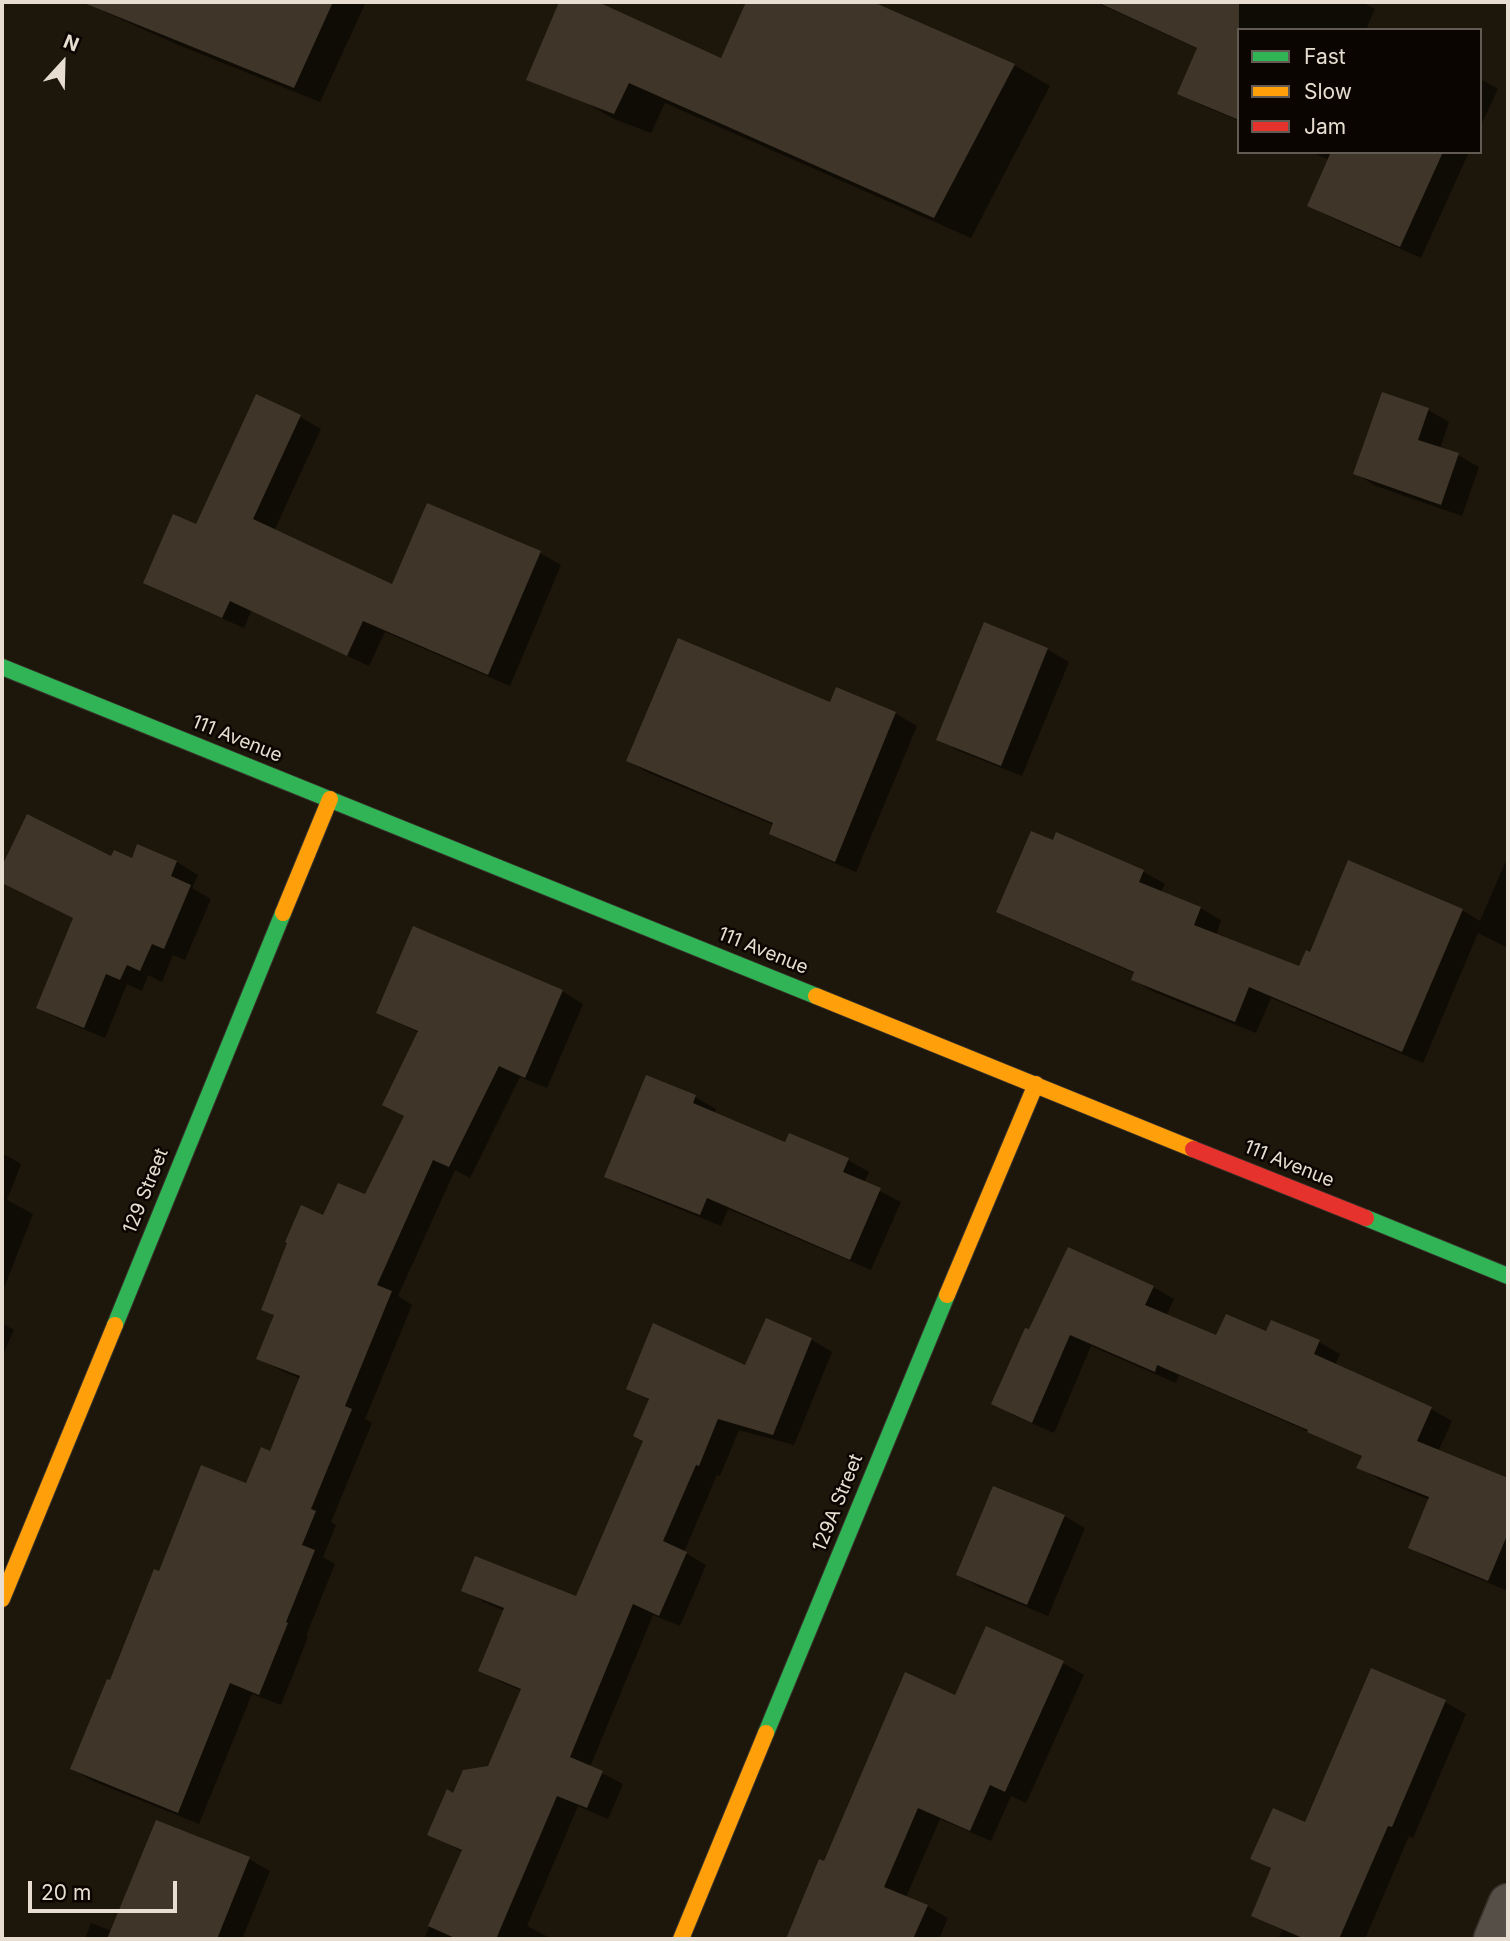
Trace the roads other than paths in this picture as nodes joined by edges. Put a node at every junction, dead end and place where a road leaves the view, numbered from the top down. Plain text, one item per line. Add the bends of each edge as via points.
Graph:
1 (2, 667) edge
2 (330, 799) junction
3 (1036, 1084) junction
4 (1508, 1276) edge
5 (2, 1599) edge
6 (1508, 1903) edge
7 (681, 1939) edge
8 (1493, 1939) edge

1 - 2 street, 111 Avenue
2 - 3 street, 111 Avenue
2 - 5 street, 129 Street
3 - 4 street, 111 Avenue
3 - 7 street, 129A Street
6 - 8 street

